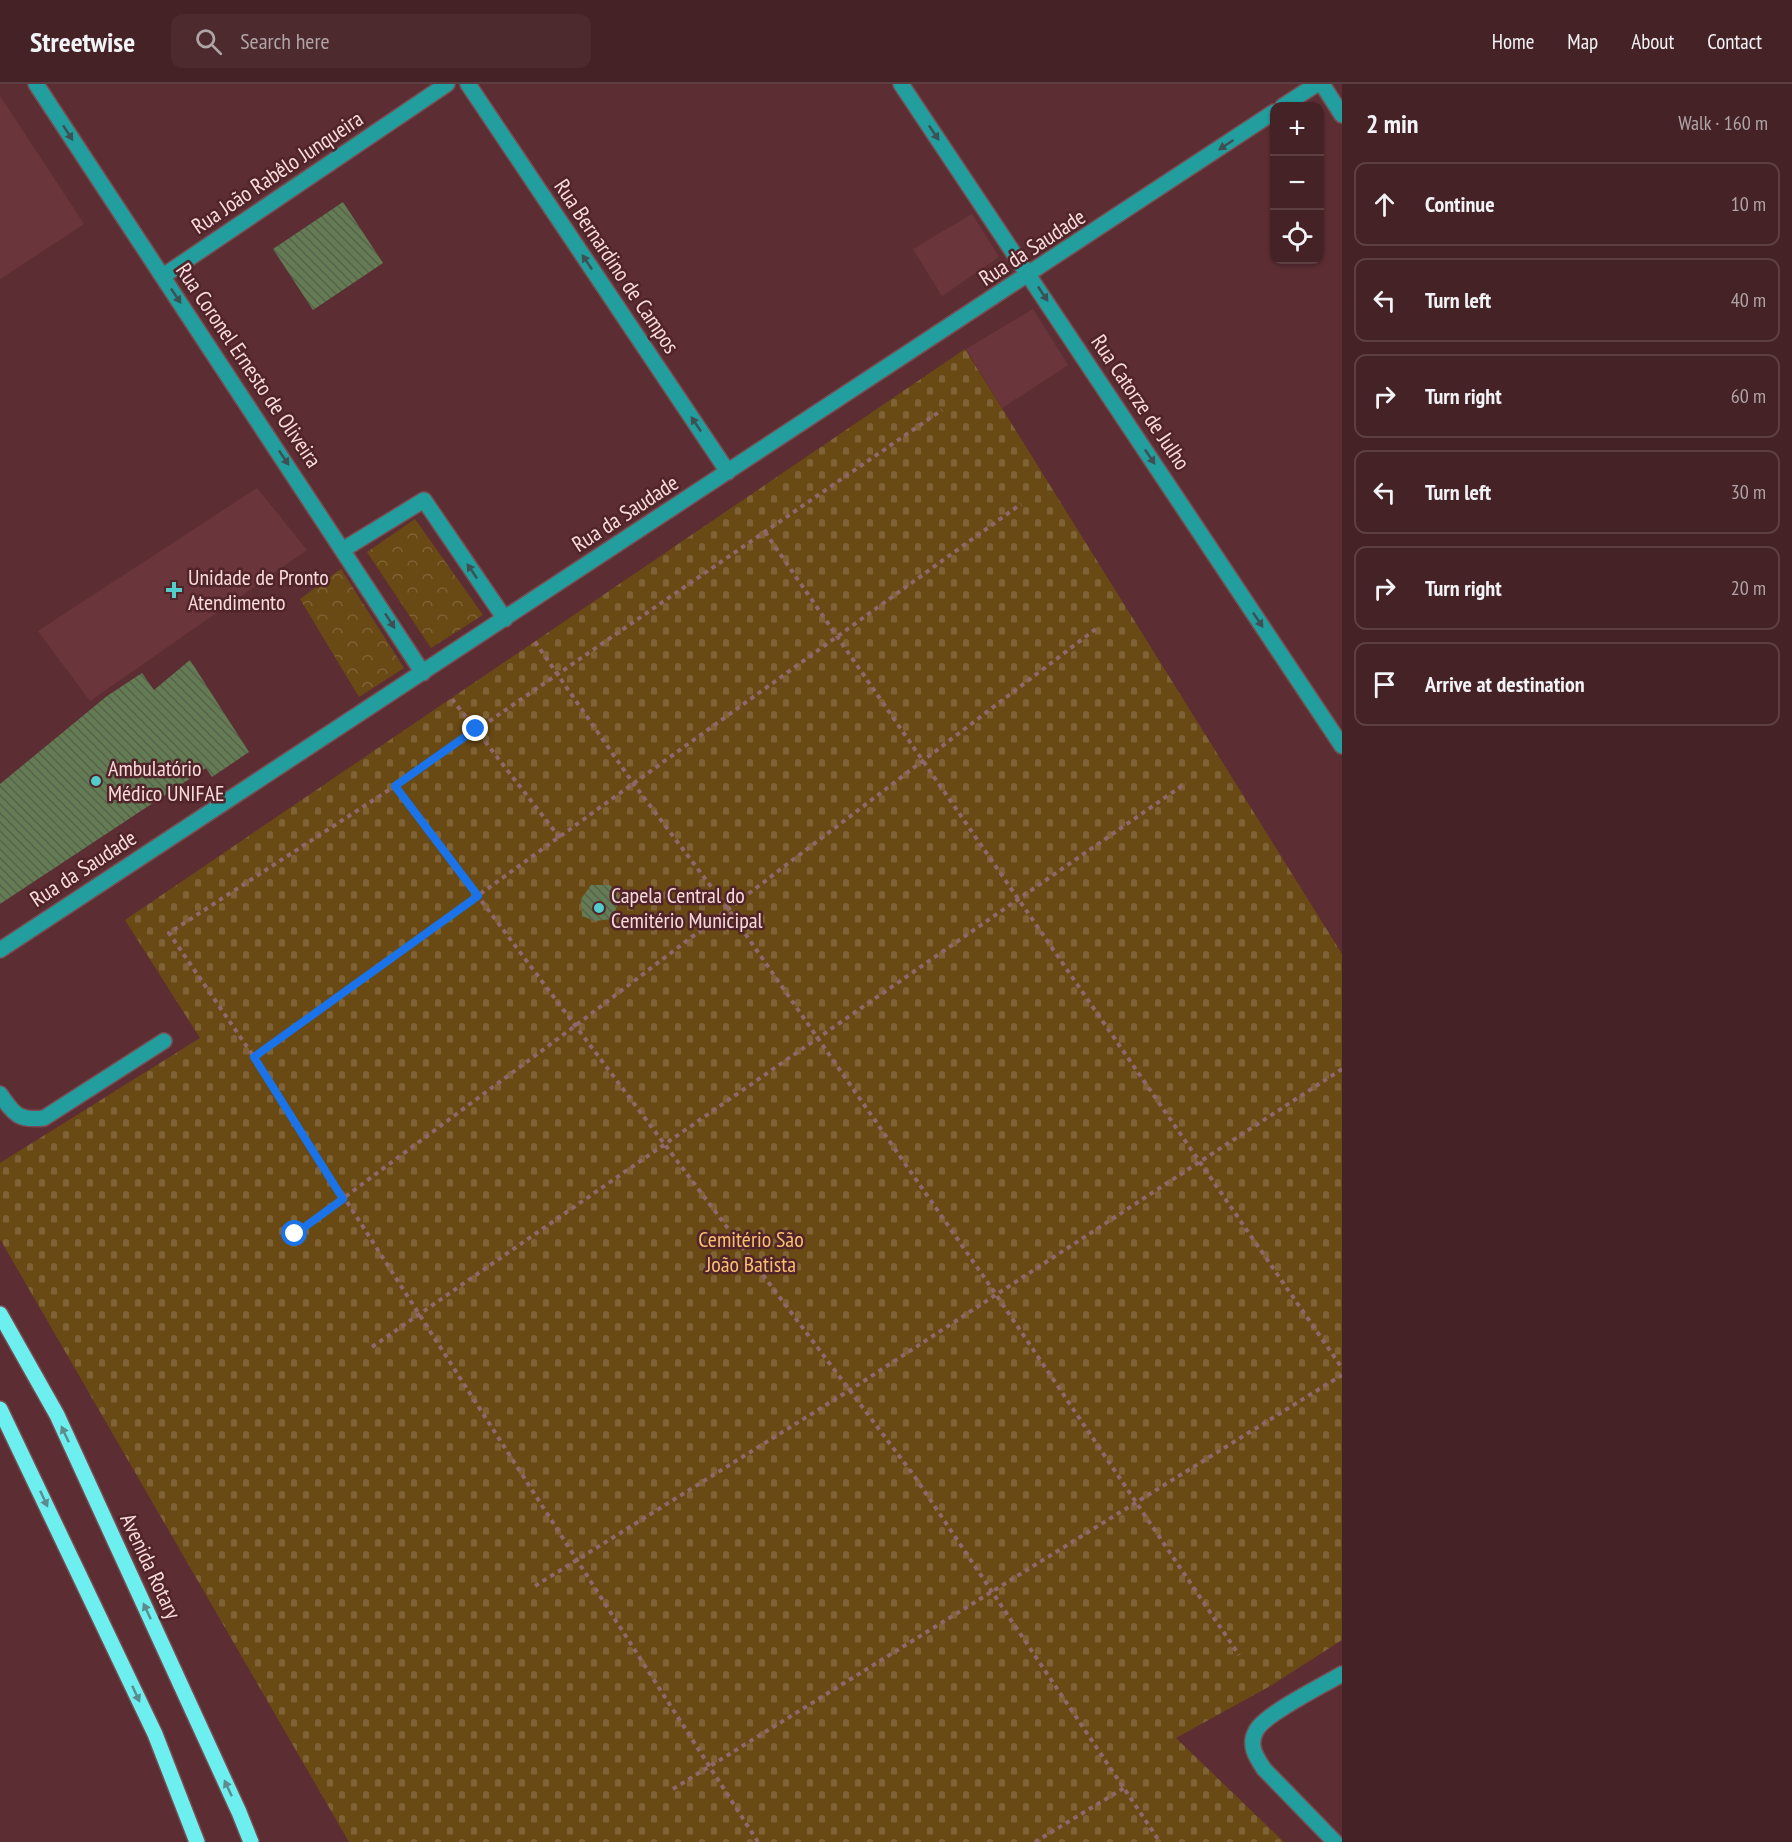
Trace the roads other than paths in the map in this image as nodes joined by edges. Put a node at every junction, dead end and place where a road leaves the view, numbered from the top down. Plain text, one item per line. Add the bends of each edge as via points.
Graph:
1 (36, 84) edge
2 (447, 84) edge
3 (468, 84) edge
4 (901, 84) edge
5 (1317, 84) edge
6 (1322, 84) edge
7 (1289, 102) edge
8 (1270, 115) edge
9 (1342, 115) edge
10 (1030, 275) junction
11 (163, 276) junction
12 (728, 472) junction
13 (344, 549) junction
14 (505, 619) junction
15 (423, 673) junction
16 (1342, 746) edge
17 (0, 950) edge
18 (164, 1041) dead end
19 (0, 1094) edge
20 (0, 1314) edge
21 (0, 1409) edge
22 (1342, 1674) edge
23 (197, 1842) edge
24 (251, 1842) edge
25 (1335, 1842) edge

1 -> 11 street, Rua Coronel Ernesto de Oliveira
2 - 11 street, Rua João Rabêlo Junqueira
12 -> 3 street, Rua Bernardino de Campos
4 -> 10 street, Rua Catorze de Julho
5 - 7 street
6 - 9 street
8 -> 10 street, Rua da Saudade
10 - 12 street, Rua da Saudade
10 -> 16 street, Rua Catorze de Julho
11 -> 13 street, Rua Coronel Ernesto de Oliveira
12 - 14 street, Rua da Saudade
14 -> 13 street via 424,500
13 -> 15 street, Rua Coronel Ernesto de Oliveira
14 - 15 street, Rua da Saudade
15 - 17 street, Rua da Saudade
18 - 19 street via 44,1118 26,1120 12,1111
24 -> 20 main road, Avenida Rotary via 57,1415
21 -> 23 main road via 155,1734
22 - 25 street via 1266,1718 1252,1743 1254,1756 1264,1769

